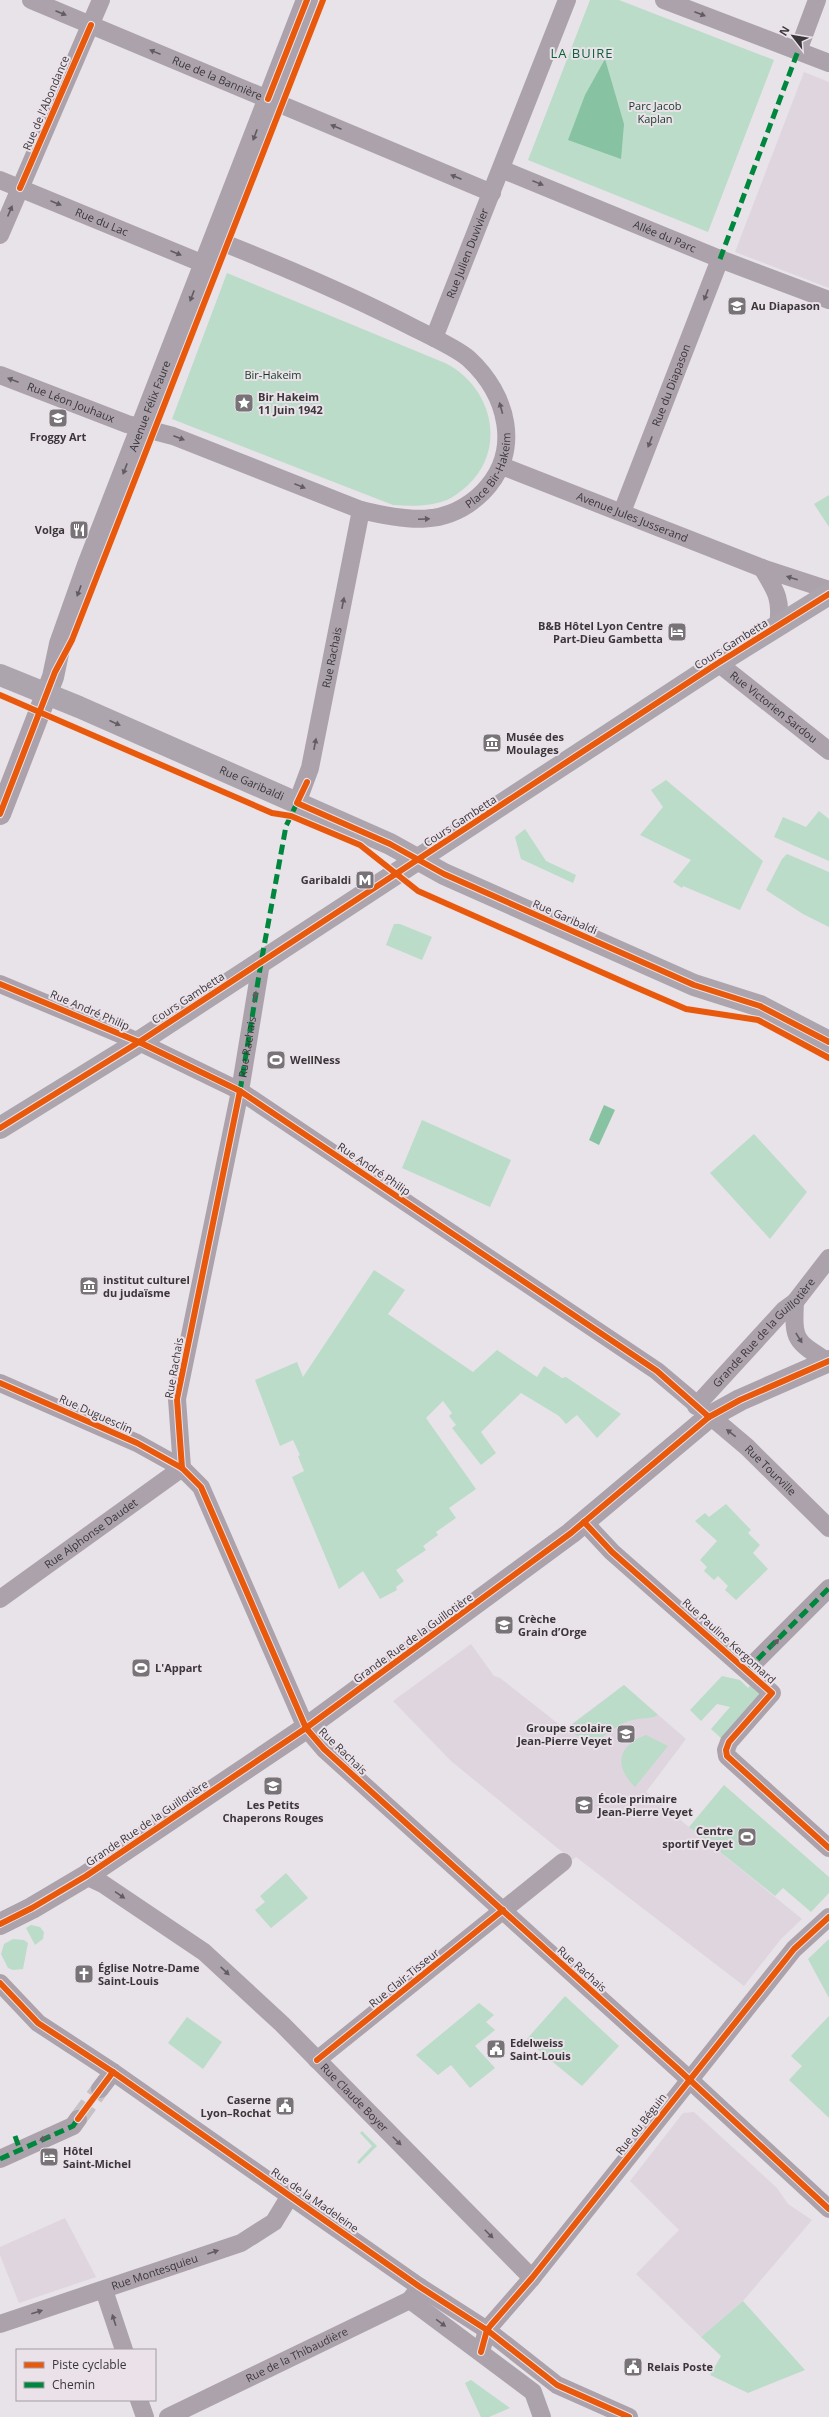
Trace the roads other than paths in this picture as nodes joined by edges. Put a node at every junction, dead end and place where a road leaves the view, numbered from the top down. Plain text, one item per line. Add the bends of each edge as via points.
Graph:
1 (31, 0) edge
2 (101, 0) edge
3 (307, 0) edge
4 (567, 0) edge
5 (664, 0) edge
6 (817, 0) edge
7 (90, 25) junction
8 (798, 51) junction
9 (829, 63) edge
10 (268, 99) junction
11 (501, 168) junction
12 (0, 180) edge
13 (20, 188) junction
14 (492, 193) junction
15 (0, 235) edge
16 (214, 239) junction
17 (720, 259) junction
18 (204, 264) junction
19 (829, 300) edge
20 (434, 338) junction
21 (0, 375) edge
22 (141, 429) junction
23 (502, 466) junction
24 (362, 510) junction
25 (622, 512) junction
26 (762, 568) junction
27 (829, 590) edge
28 (829, 594) edge
29 (778, 626) junction
30 (718, 663) junction
31 (0, 675) edge
32 (47, 694) junction
33 (829, 751) edge
34 (297, 803) junction
35 (0, 814) edge
36 (417, 860) junction
37 (261, 963) junction
38 (0, 984) edge
39 (139, 1042) junction
40 (829, 1042) edge
41 (240, 1091) junction
42 (0, 1128) edge
43 (829, 1258) edge
44 (795, 1302) junction
45 (828, 1361) edge
46 (0, 1382) edge
47 (703, 1411) junction
48 (182, 1468) junction
49 (584, 1522) junction
50 (829, 1528) edge
51 (829, 1588) edge
52 (0, 1599) edge
53 (747, 1670) junction
54 (306, 1728) junction
55 (829, 1848) edge
56 (564, 1862) dead end
57 (86, 1876) junction
58 (503, 1910) junction
59 (829, 1917) edge
60 (0, 1924) edge
61 (0, 1983) edge
62 (317, 2060) junction
63 (112, 2072) junction
64 (690, 2080) junction
65 (100, 2089) tunnel mouth
66 (78, 2119) tunnel mouth
67 (0, 2159) edge
68 (291, 2194) junction
69 (829, 2209) edge
70 (532, 2278) junction
71 (104, 2290) junction
72 (415, 2294) junction
73 (0, 2324) edge
74 (487, 2330) junction
75 (124, 2349) edge
76 (481, 2352) junction
77 (557, 2385) junction
78 (140, 2401) edge
79 (540, 2411) edge
80 (145, 2417) edge
81 (168, 2417) edge
82 (629, 2417) edge

1 -> 7 street, Rue de la Bannière
2 - 7 street, Rue de l'Abondance
3 - 10 main road, Avenue Félix Faure
4 - 11 street, Rue Julien Duvivier
5 -> 8 street
6 - 8 street
10 -> 7 street, Rue de la Bannière
7 - 13 street, Rue de l'Abondance
8 - 9 street
14 -> 10 street, Rue de la Bannière
10 -> 16 main road, Avenue Félix Faure
11 - 14 street, Rue Julien Duvivier
11 -> 17 street, Allée du Parc
12 - 13 street, Rue du Lac
15 -> 13 street, Rue de l'Abondance
13 -> 18 street, Rue du Lac
14 - 20 street, Rue Julien Duvivier
16 - 18 main road, Avenue Félix Faure
16 - 20 street, Place Bir-Hakeim via 396,318
17 - 19 street, Allée du Parc
17 -> 25 street, Rue du Diapason
18 -> 22 main road, Avenue Félix Faure
23 -> 20 street, Place Bir-Hakeim via 506,449 505,422 494,387 468,358
22 -> 21 street, Rue Léon Jouhaux
22 -> 24 street, Place Bir-Hakeim via 173,436
22 -> 32 main road, Avenue Félix Faure via 65,629
24 -> 23 street, Place Bir-Hakeim via 405,519 442,517 460,510 476,499 489,486
23 - 25 street, Avenue Jules Jusserand
34 -> 24 street, Rue Rachais via 310,768
25 - 26 street, Avenue Jules Jusserand
27 -> 26 street, Avenue Jules Jusserand
26 - 29 street via 778,593
28 - 29 main road, Cours Gambetta
29 - 30 main road, Cours Gambetta
30 - 33 street, Rue Victorien Sardou
30 - 36 main road, Cours Gambetta
31 - 32 main road, Rue Garibaldi
32 -> 34 main road, Rue Garibaldi
32 - 35 main road, Avenue Félix Faure
34 - 36 main road, Rue Garibaldi via 390,844
36 - 37 main road, Cours Gambetta
36 - 40 main road, Rue Garibaldi via 464,884 694,985 760,1006
37 - 39 main road, Cours Gambetta
41 -> 37 street, Rue Rachais
38 - 39 street, Rue André Philip
39 - 41 street, Rue André Philip
39 - 42 main road, Cours Gambetta
41 - 47 street, Rue André Philip via 657,1371
41 - 48 street, Rue Rachais via 177,1399
43 - 44 street, Grande Rue de la Guillotière
44 -> 45 street via 794,1328 797,1338 805,1347
44 - 47 street, Grande Rue de la Guillotière via 784,1310
45 - 47 main road, Grande Rue de la Guillotière via 740,1400
46 - 48 street, Rue Duguesclin via 137,1443
47 - 49 main road, Grande Rue de la Guillotière
50 -> 47 street, Rue Tourville via 747,1447
48 - 52 street, Rue Alphonse Daudet
48 - 54 street, Rue Rachais via 201,1487
49 - 53 street, Rue Pauline Kergomard via 612,1552
49 - 54 main road, Grande Rue de la Guillotière
53 -> 51 street
53 - 55 street, Rue Pauline Kergomard via 772,1693 729,1742 727,1756
54 - 57 main road, Grande Rue de la Guillotière
54 - 58 street, Rue Rachais via 329,1754
56 - 58 street, Rue Clair-Tisseur
57 - 60 main road, Grande Rue de la Guillotière
57 -> 62 street, Rue Claude Boyer via 103,1884 204,1952
58 - 62 street, Rue Clair-Tisseur
58 - 64 street, Rue Rachais
59 - 64 street, Rue du Béguin via 794,1949
61 - 63 street, Rue de la Madeleine via 38,2023
62 -> 70 street, Rue Claude Boyer
63 - 65 street
63 - 68 street, Rue de la Madeleine
64 - 69 street, Rue Rachais
64 - 70 street, Rue du Béguin
66 -> 67 street via 73,2126 18,2143
71 -> 68 street, Rue Montesquieu via 241,2243 274,2222
68 - 72 street, Rue de la Madeleine
70 - 74 street, Rue du Béguin
73 -> 71 street, Rue Montesquieu
75 -> 71 street
72 - 74 street, Rue de la Madeleine
72 -> 76 street, Rue de la Madeleine
72 - 81 street, Rue de la Thibaudière
74 - 76 street, Rue du Béguin
74 - 77 street, Rue de la Madeleine
76 - 79 street, Rue de la Madeleine via 533,2392
77 - 79 street, Rue de la Madeleine
77 - 82 street, Rue de la Madeleine
78 - 80 street

